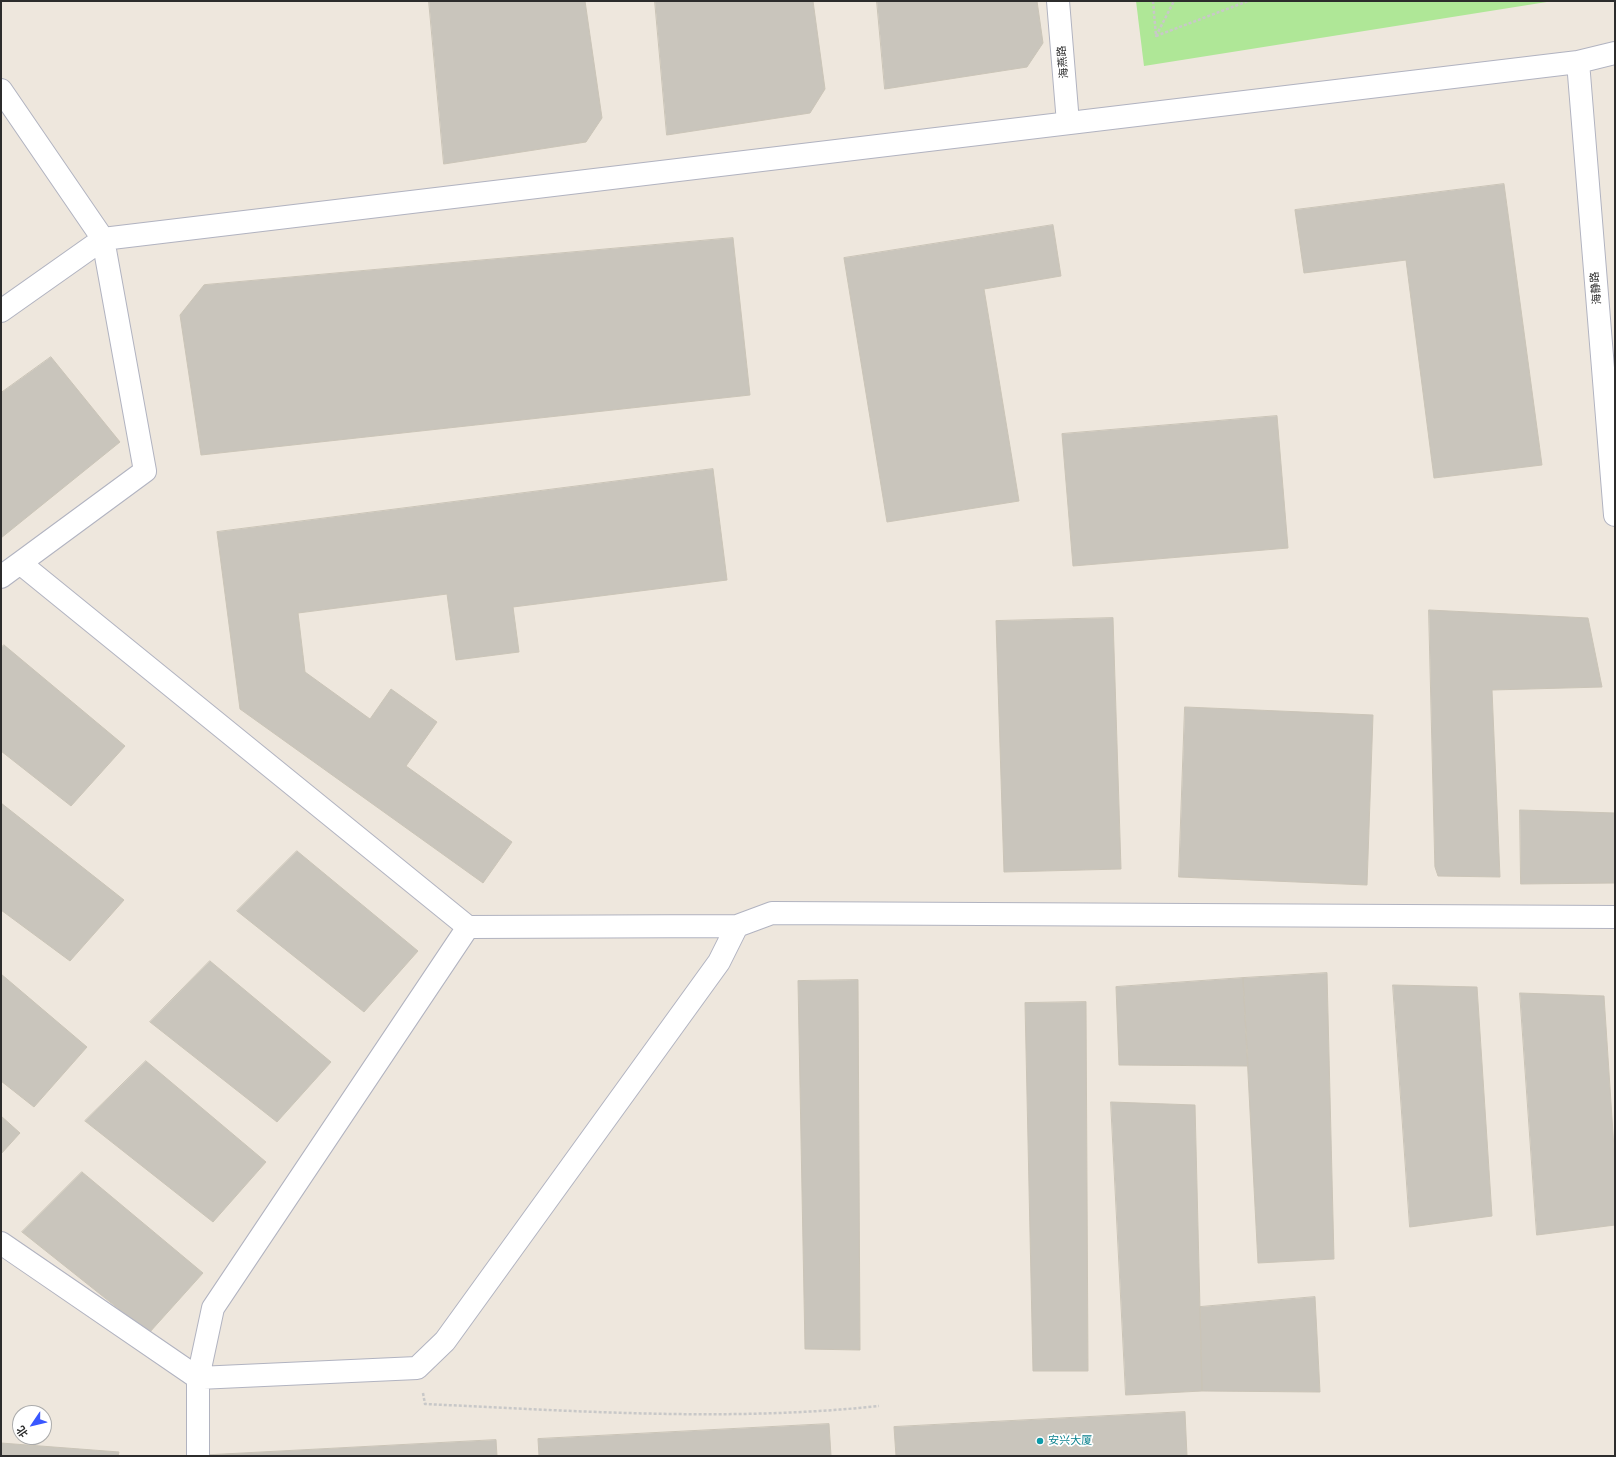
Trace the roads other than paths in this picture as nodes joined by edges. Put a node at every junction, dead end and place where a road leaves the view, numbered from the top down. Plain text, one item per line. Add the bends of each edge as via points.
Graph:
1 (1058, 1) edge
2 (1615, 53) edge
3 (1578, 62) junction
4 (1, 90) edge
5 (1068, 123) junction
6 (103, 239) junction
7 (1, 310) edge
8 (1615, 515) edge
9 (20, 563) junction
10 (1, 577) edge
11 (1615, 917) edge
12 (737, 926) junction
13 (468, 927) junction
14 (1, 1243) edge
15 (198, 1378) junction
16 (198, 1456) edge

1 - 5 street, 海燕路
2 - 3 street
3 - 5 street
3 - 8 street, 海静路
4 - 6 street
5 - 6 street
6 - 7 street
6 - 9 street via 146,471
9 - 10 street
9 - 13 street
11 - 12 street via 772,913
12 - 13 street
12 - 15 street via 710,975 445,1341 417,1368
13 - 15 street via 213,1308
14 - 15 street
15 - 16 street

